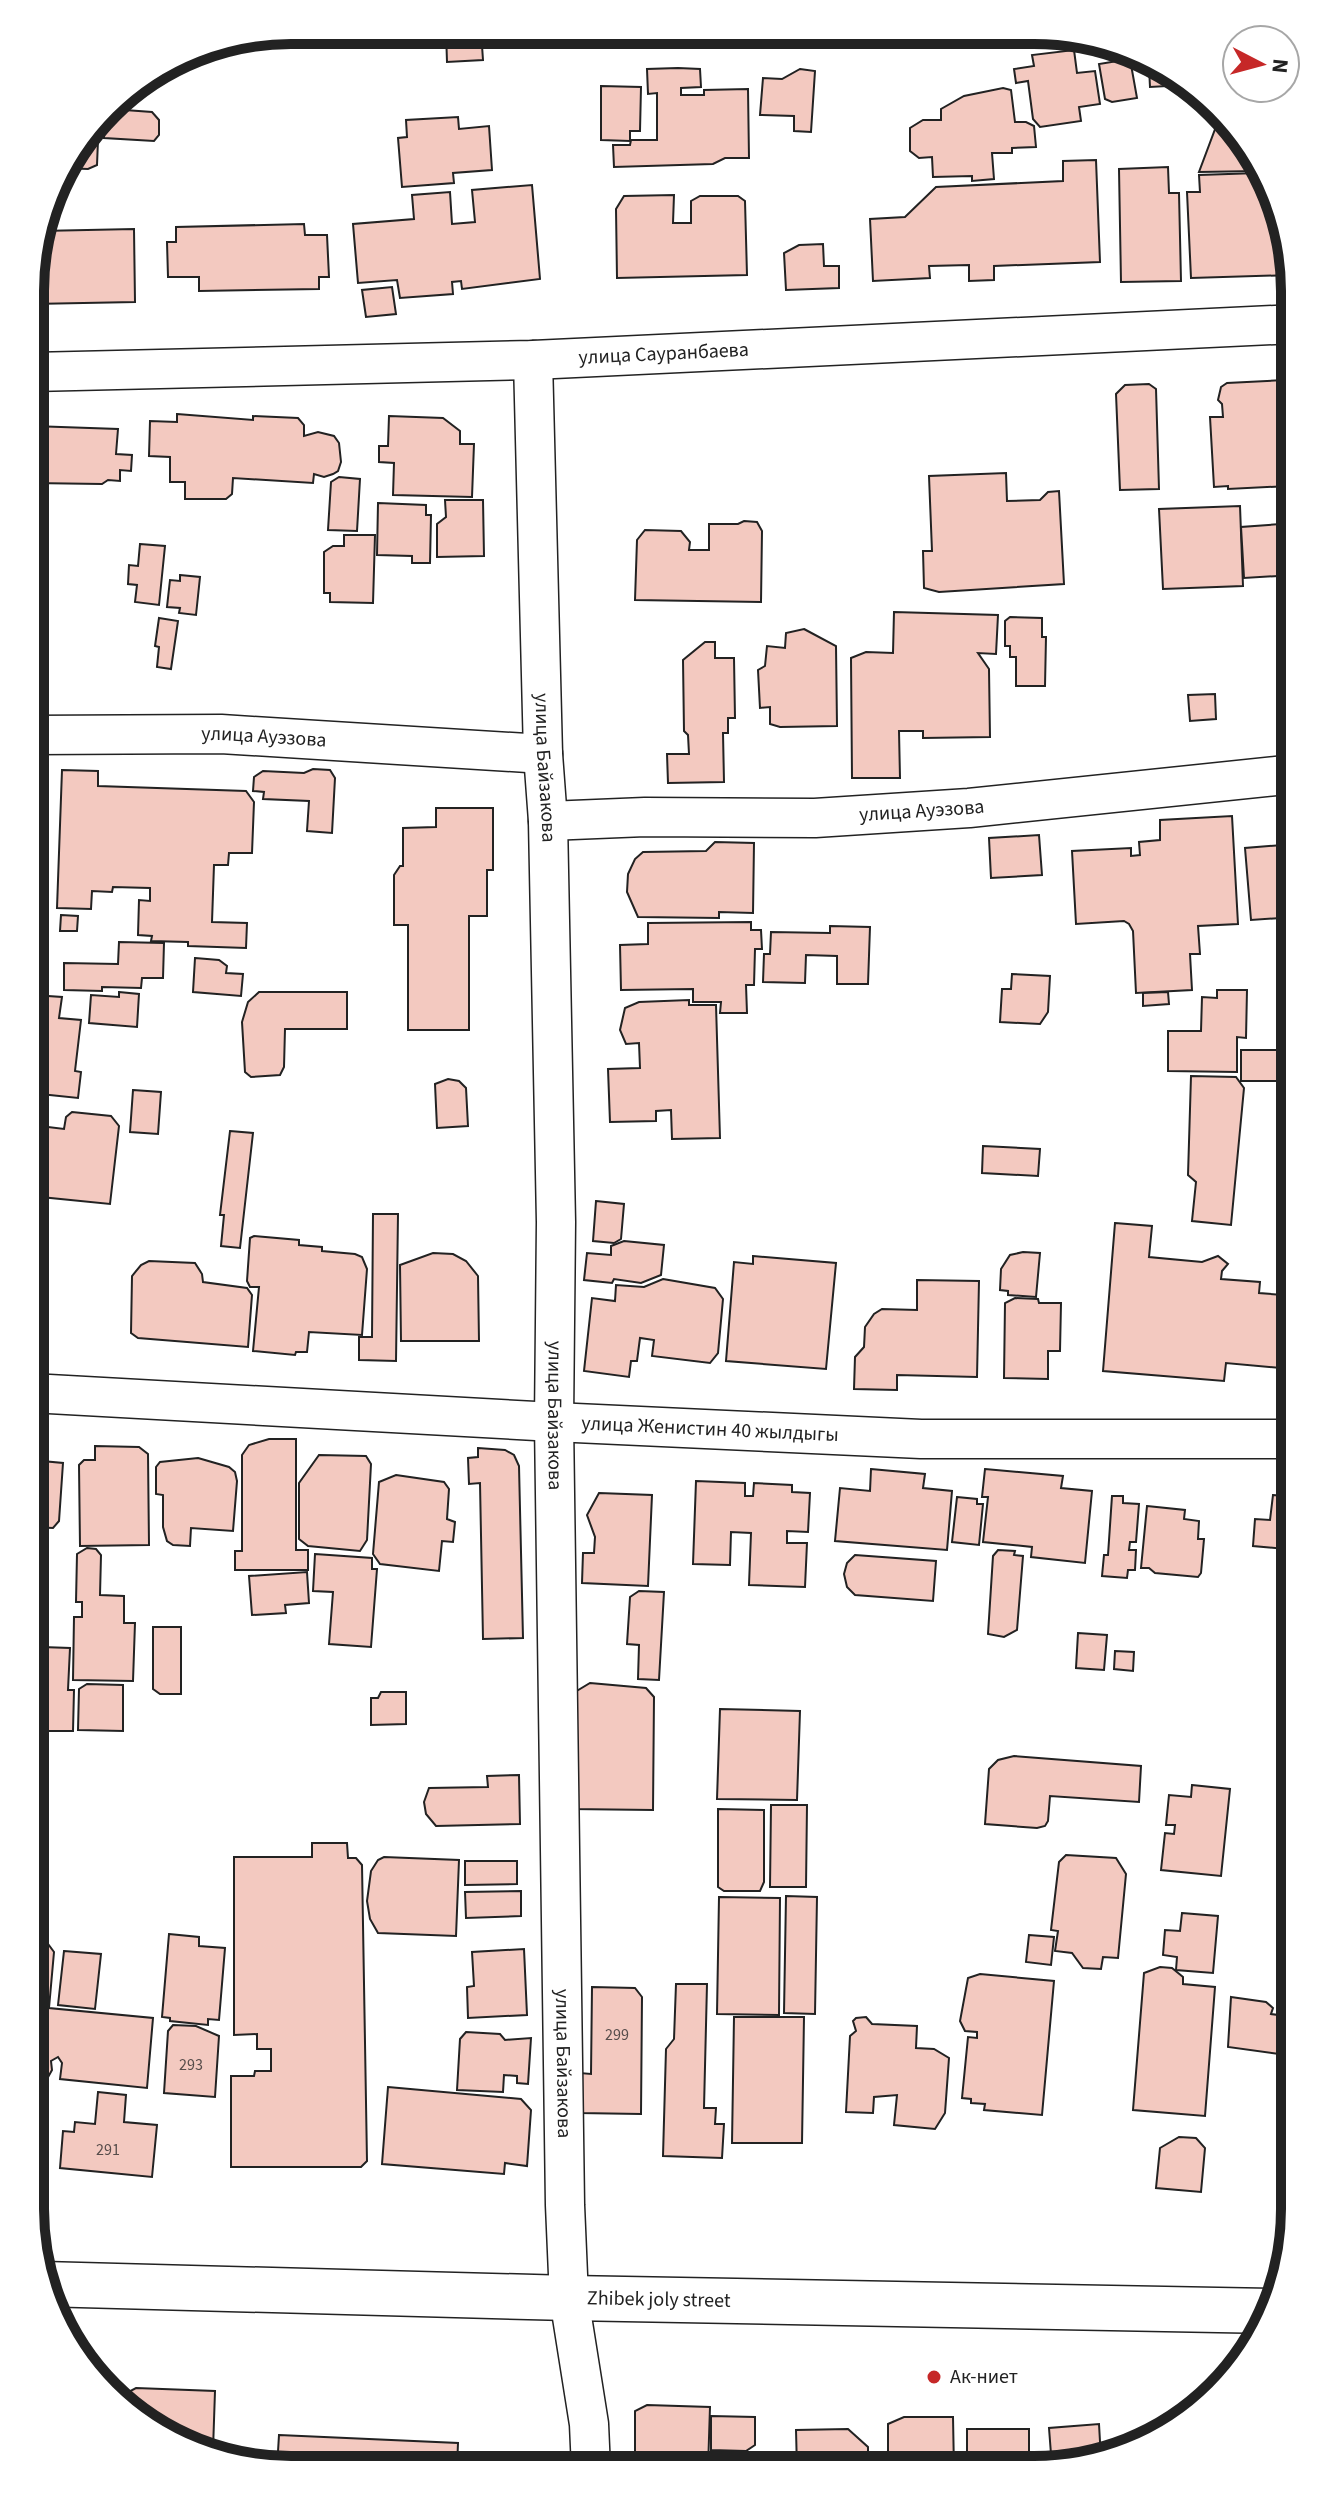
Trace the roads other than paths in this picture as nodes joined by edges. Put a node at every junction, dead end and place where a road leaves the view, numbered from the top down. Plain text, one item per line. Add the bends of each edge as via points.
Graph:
1 (1281, 325) edge
2 (533, 360) junction
3 (44, 372) edge
4 (44, 735) edge
5 (543, 754) junction
6 (1281, 775) edge
7 (548, 821) junction
8 (44, 1394) edge
9 (554, 1422) junction
10 (1280, 1439) edge
11 (56, 2284) edge
12 (569, 2298) junction
13 (1258, 2311) edge
14 (590, 2456) edge

1 - 2 street, улица Сауранбаева
2 - 3 street, улица Сауранбаева
2 - 5 street, улица Байзакова
4 - 5 street, улица Ауэзова via 221,734
5 - 7 street, улица Байзакова
6 - 7 street, улица Ауэзова via 969,808 815,818
7 - 9 street, улица Байзакова
8 - 9 street, улица Женистин 40 жылдыгы
9 - 10 street, улица Женистин 40 жылдыгы via 921,1439
9 - 12 street, улица Байзакова
11 - 12 highway, Zhibek joly street
12 - 13 highway, Zhibek joly street
12 - 14 street, улица Байзакова

